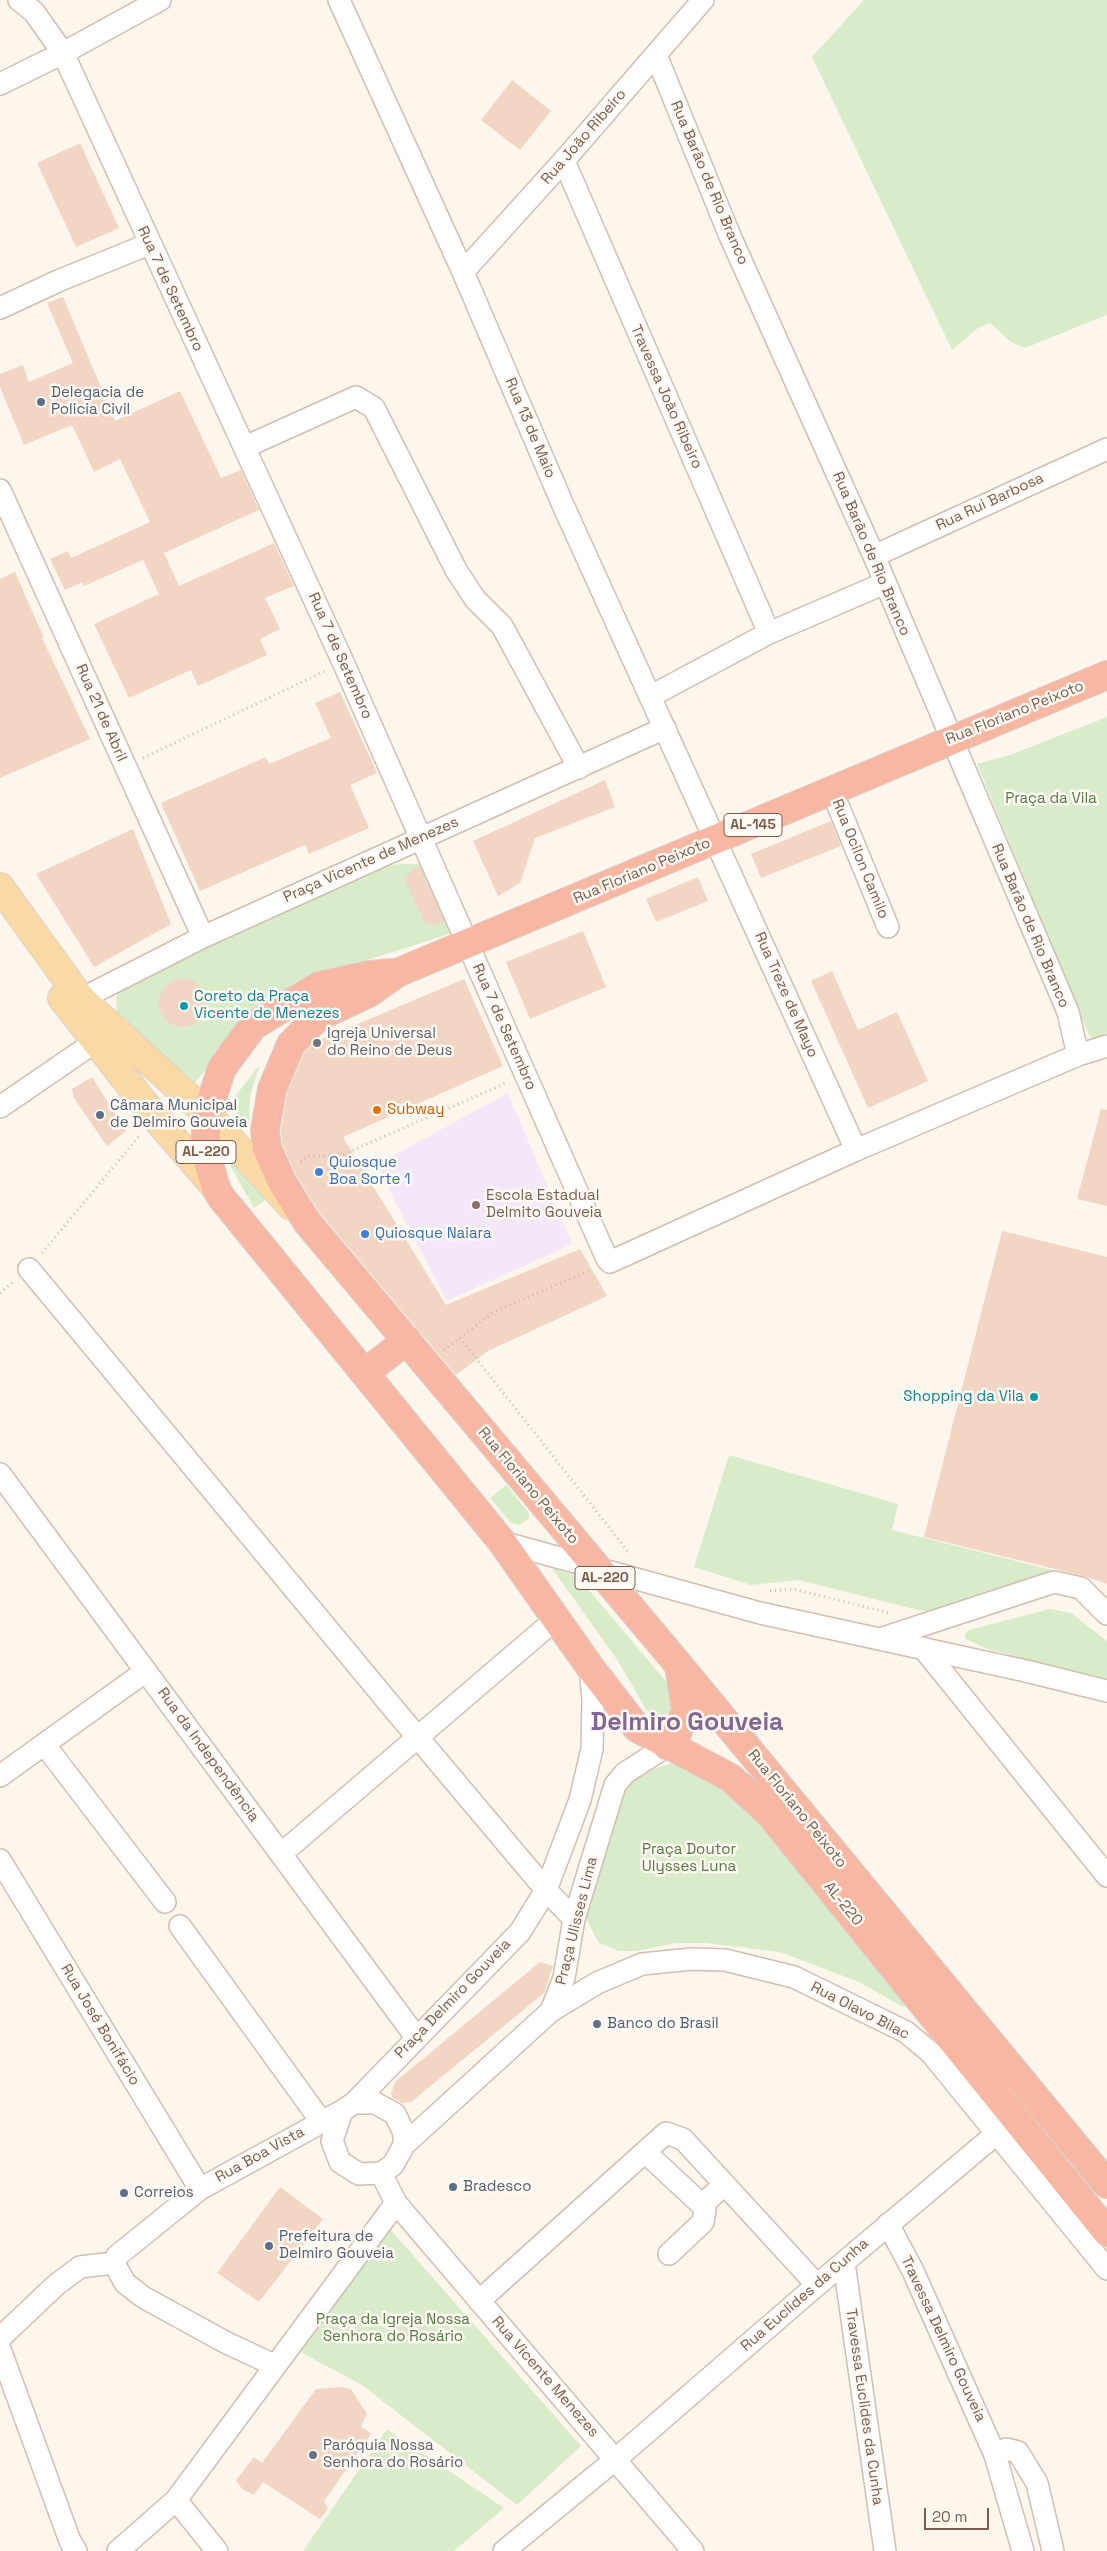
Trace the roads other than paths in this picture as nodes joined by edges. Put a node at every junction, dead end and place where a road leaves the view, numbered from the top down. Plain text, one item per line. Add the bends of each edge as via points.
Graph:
1 (19, 0) edge
2 (160, 0) edge
3 (703, 0) edge
4 (343, 4) edge
5 (63, 54) junction
6 (656, 55) junction
7 (0, 84) edge
8 (564, 161) junction
9 (149, 244) junction
10 (463, 272) junction
11 (0, 308) edge
12 (245, 447) junction
13 (1107, 449) edge
14 (0, 490) edge
15 (874, 556) junction
16 (885, 583) junction
17 (769, 632) junction
18 (1107, 676) edge
19 (651, 696) junction
20 (665, 728) junction
21 (950, 740) junction
22 (579, 768) junction
23 (832, 791) junction
24 (421, 836) junction
25 (716, 841) junction
26 (0, 887) edge
27 (0, 915) edge
28 (888, 927) dead end
29 (203, 937) junction
30 (467, 944) junction
31 (397, 973) junction
32 (81, 999) junction
33 (95, 1042) junction
34 (1107, 1046) edge
35 (1078, 1055) junction
36 (0, 1107) edge
37 (207, 1114) junction
38 (856, 1150) junction
39 (216, 1188) junction
40 (307, 1222) junction
41 (28, 1269) road end
42 (407, 1340) junction
43 (365, 1373) junction
44 (0, 1474) edge
45 (502, 1542) junction
46 (598, 1570) junction
47 (1107, 1614) edge
48 (556, 1620) junction
49 (880, 1639) junction
50 (923, 1648) junction
51 (678, 1664) junction
52 (590, 1667) junction
53 (146, 1671) junction
54 (1107, 1691) edge
55 (417, 1737) junction
56 (44, 1744) junction
57 (667, 1746) junction
58 (0, 1776) edge
59 (281, 1854) junction
60 (0, 1860) edge
61 (1107, 1876) edge
62 (546, 1890) junction
63 (165, 1902) dead end
64 (574, 1919) junction
65 (180, 1926) dead end
66 (551, 2011) junction
67 (416, 2037) junction
68 (348, 2107) junction
69 (321, 2121) junction
70 (996, 2134) junction
71 (404, 2144) junction
72 (645, 2152) junction
73 (381, 2173) junction
74 (1107, 2184) edge
75 (724, 2186) junction
76 (200, 2189) junction
77 (396, 2203) junction
78 (702, 2205) junction
79 (888, 2224) junction
80 (1107, 2232) edge
81 (669, 2254) dead end
82 (114, 2263) junction
83 (844, 2263) junction
84 (1107, 2269) edge
85 (816, 2285) junction
86 (479, 2301) junction
87 (0, 2338) edge
88 (0, 2349) edge
89 (274, 2365) junction
90 (995, 2455) junction
91 (616, 2459) junction
92 (176, 2500) junction
93 (76, 2551) edge
94 (118, 2551) edge
95 (217, 2551) edge
96 (504, 2551) edge
97 (693, 2551) edge
98 (885, 2551) edge
99 (1023, 2551) edge
100 (1053, 2551) edge

1 - 5 street, Rua 7 de Setembro via 34,12
2 - 5 street
3 - 6 street, Rua João Ribeiro
4 - 10 street, Rua 13 de Maio
5 - 7 street
5 - 9 street, Rua 7 de Setembro
6 - 8 street, Rua João Ribeiro
6 - 15 street, Rua Barão de Rio Branco via 730,236
8 - 10 street, Rua João Ribeiro
8 - 17 street, Travessa João Ribeiro
9 - 11 street
9 - 12 street, Rua 7 de Setembro
10 - 19 street, Rua 13 de Maio via 563,505
12 - 22 street via 356,397 374,408 456,570 476,599 502,626
12 - 24 street, Rua 7 de Setembro
13 - 15 street, Rua Rui Barbosa
14 - 29 street, Rua 21 de Abril
15 - 16 street, Rua Barão de Rio Branco
16 - 17 street
16 - 21 street, Rua Barão de Rio Branco
17 - 19 street
18 - 21 highway, Rua Floriano Peixoto / AL-145
19 - 20 street, Rua 13 de Maio
20 - 22 street, Praça Vicente de Menezes
20 - 25 street, Rua 13 de Maio
21 - 23 highway, Rua Floriano Peixoto / AL-145
21 - 35 street, Rua Barão de Rio Branco via 1068,1012
22 - 24 street, Praça Vicente de Menezes
23 - 25 highway, Rua Floriano Peixoto / AL-145
23 - 28 street, Rua Ocilon Camilo
24 - 29 street, Praça Vicente de Menezes
24 - 30 street, Rua 7 de Setembro
25 - 30 highway, Rua Floriano Peixoto / AL-145
25 - 38 street, Rua Treze de Mayo
26 - 32 main road
27 - 33 main road
29 - 32 street, Praça Vicente de Menezes
30 - 31 highway, Rua Floriano Peixoto / AL-145
30 - 38 street, Rua 7 de Setembro via 610,1262
31 - 37 highway, Rua Floriano Peixoto / AL-220 via 370,974 319,986 253,1026 222,1068
31 - 40 highway, Rua Floriano Peixoto / AL-220 via 369,993 318,1017 291,1044 272,1089 265,1130 267,1148 282,1182
32 - 37 main road
33 - 36 street
33 - 39 main road
34 - 35 street
35 - 38 street
37 - 39 highway, Rua Floriano Peixoto / AL-220 via 205,1150
37 - 40 main road
39 - 43 highway, AL-220 / AL-220
40 - 42 highway, Rua Floriano Peixoto / AL-220
41 - 55 street
42 - 43 highway
42 - 46 highway, Rua Floriano Peixoto / AL-220
43 - 45 highway, AL-220 / AL-220
44 - 53 street, Rua da Independência
45 - 46 street
45 - 48 highway, AL-220 / AL-220
46 - 49 street via 760,1613
46 - 51 highway, Rua Floriano Peixoto / AL-220
47 - 49 street via 1081,1588 1054,1582
48 - 52 highway, AL-220 / AL-220
48 - 55 street
49 - 50 street
50 - 54 street
50 - 61 street
51 - 57 highway via 686,1710 676,1736
51 - 74 highway, Rua Floriano Peixoto / AL-220
52 - 57 highway, AL-220 / AL-220 via 637,1728
52 - 62 street via 592,1749 580,1800
53 - 56 street
53 - 59 street, Rua da Independência
55 - 59 street
55 - 62 street
56 - 58 street
56 - 63 street
57 - 64 street, Praça Ulisses Lima via 625,1773 615,1785
57 - 80 highway, AL-220 / AL-220 via 731,1778 770,1814
59 - 67 street, Rua da Independência
60 - 76 street, Rua José Bonifácio
62 - 64 street
62 - 67 street, Praça Delmiro Gouveia via 520,1932
64 - 66 street, Praça Ulisses Lima via 564,1978
65 - 69 street
66 - 70 street, Rua Olavo Bilac via 597,1982 642,1964 692,1958 725,1960 794,1977 906,2032 931,2053
66 - 71 street, Praça Ulisses Lima
67 - 68 street, Praça Delmiro Gouveia
68 - 69 street, Rua Boa Vista
68 - 71 street via 375,2103 395,2114 404,2133
68 - 73 street via 332,2141 340,2162 359,2174
69 - 76 street, Rua Boa Vista
70 - 79 street, Rua Euclides da Cunha
70 - 84 street, Rua Olavo Bilac
71 - 73 street via 393,2165
72 - 75 street via 666,2133 682,2139
72 - 78 street
72 - 86 street
73 - 77 street, Rua Vicente Menezes
75 - 78 street
75 - 85 street
76 - 82 street, Rua Boa Vista via 117,2256
77 - 86 street, Rua Vicente Menezes
77 - 89 street
78 - 81 street via 705,2210 703,2222
79 - 83 street, Rua Euclides da Cunha
79 - 90 street, Travessa Delmiro Gouveia via 913,2271
82 - 87 street via 80,2267
82 - 89 street via 125,2283 143,2297
83 - 85 street, Rua Euclides da Cunha
83 - 98 street, Travessa Euclides da Cunha
85 - 91 street, Rua Euclides da Cunha
86 - 91 street, Rua Vicente Menezes
88 - 93 street
89 - 92 street
90 - 99 street, Travessa Delmiro Gouveia
90 - 100 street via 1006,2449 1018,2452 1037,2483
91 - 96 street, Rua Euclides da Cunha
91 - 97 street, Rua Vicente Menezes
92 - 94 street
92 - 95 street

